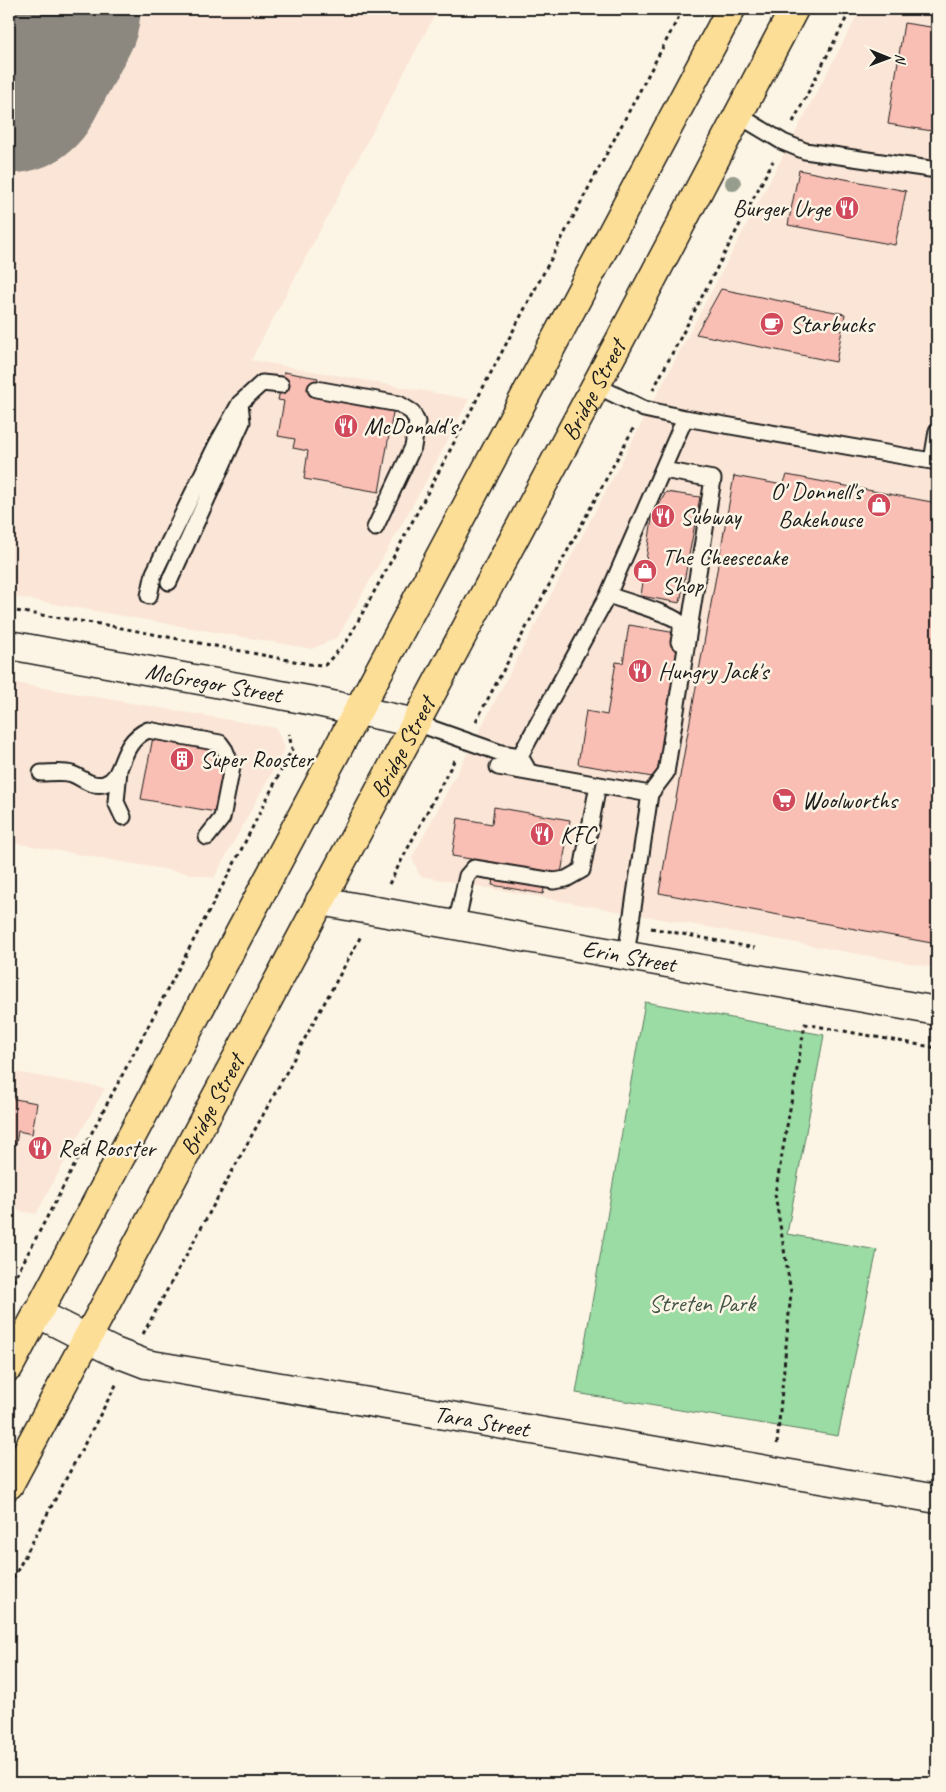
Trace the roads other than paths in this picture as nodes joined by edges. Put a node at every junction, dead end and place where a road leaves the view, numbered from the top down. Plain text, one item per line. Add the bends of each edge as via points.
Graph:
1 (731, 9) edge
2 (794, 9) edge
3 (738, 115) junction
4 (937, 170) edge
5 (281, 385) dead end
6 (595, 385) junction
7 (316, 389) dead end
8 (240, 403) junction
9 (685, 418) junction
10 (937, 432) edge
11 (935, 462) edge
12 (663, 470) junction
13 (375, 528) dead end
14 (169, 582) dead end
15 (149, 596) dead end
16 (608, 596) junction
17 (9, 645) edge
18 (356, 710) junction
19 (416, 723) junction
20 (520, 756) junction
21 (498, 767) dead end
22 (119, 769) junction
23 (529, 772) junction
24 (41, 773) dead end
25 (598, 785) junction
26 (650, 794) junction
27 (123, 817) dead end
28 (207, 837) dead end
29 (320, 901) junction
30 (456, 925) junction
31 (626, 955) junction
32 (937, 1011) edge
33 (37, 1313) junction
34 (86, 1339) junction
35 (9, 1367) edge
36 (9, 1485) edge
37 (937, 1498) edge

1 - 18 highway
2 - 3 highway, Bridge Street
3 - 4 lane via 805,151
3 - 6 highway, Bridge Street
5 - 8 lane via 262,383
6 - 9 lane via 644,409
6 - 19 highway, Bridge Street
7 - 13 lane via 399,404 412,412 417,422 413,447
8 - 14 lane via 242,422
8 - 15 lane via 154,573
9 - 11 lane
9 - 12 lane
10 - 11 lane
12 - 16 lane
12 - 26 lane via 712,479 666,773
16 - 20 lane
16 - 26 lane via 669,616 679,622 681,628
17 - 18 street, McGregor Street
18 - 19 street, McGregor Street
18 - 33 highway
19 - 20 lane via 501,753
19 - 29 highway, Bridge Street
20 - 23 lane
21 - 23 lane
22 - 24 lane via 113,779 104,784 82,782 71,774
22 - 27 lane via 116,802
22 - 28 lane via 131,741 148,730 220,743 232,767 222,818
23 - 25 lane
25 - 26 lane
25 - 30 lane via 582,870 566,879 554,881 474,868 467,876
26 - 31 lane
29 - 30 street, Erin Street
29 - 34 highway, Bridge Street
30 - 31 street, Erin Street
31 - 32 street, Erin Street
33 - 34 street, Tara Street
33 - 35 highway
34 - 36 highway, Bridge Street
34 - 37 street, Tara Street via 146,1364

